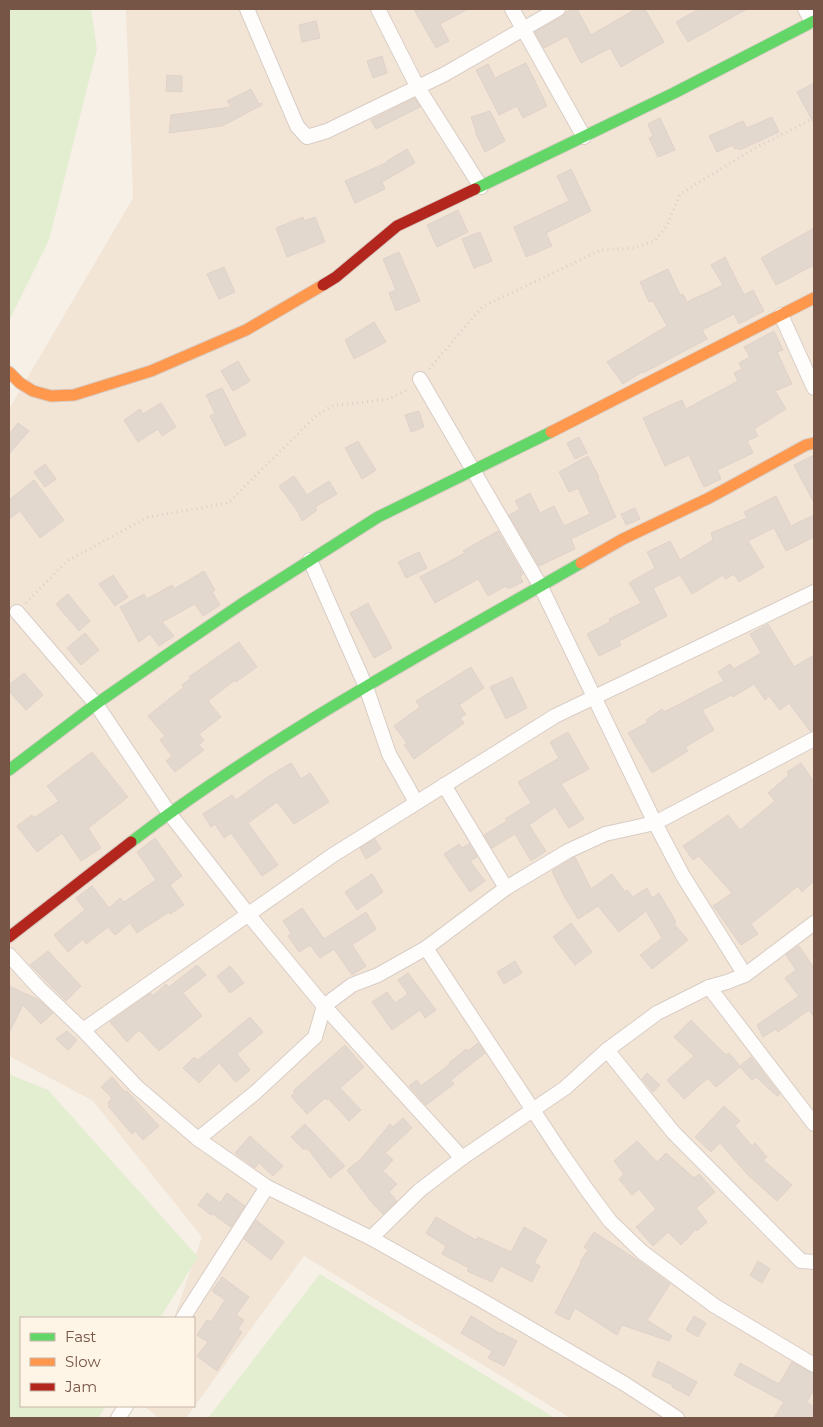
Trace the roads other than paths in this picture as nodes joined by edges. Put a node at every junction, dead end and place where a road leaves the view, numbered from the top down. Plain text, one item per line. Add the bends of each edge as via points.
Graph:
1 (247, 9) edge
2 (378, 9) edge
3 (512, 9) edge
4 (558, 9) edge
5 (805, 9) edge
6 (813, 22) edge
7 (522, 29) junction
8 (417, 86) junction
9 (584, 137) junction
10 (481, 187) junction
11 (814, 298) edge
12 (781, 315) junction
13 (9, 372) edge
14 (420, 379) dead end
15 (814, 388) edge
16 (814, 443) edge
17 (474, 470) junction
18 (310, 560) junction
19 (541, 587) junction
20 (814, 592) edge
21 (18, 612) dead end
22 (366, 687) junction
23 (594, 698) junction
24 (96, 704) junction
25 (814, 739) edge
26 (9, 770) edge
27 (444, 785) junction
28 (416, 802) junction
29 (169, 813) junction
30 (655, 823) junction
31 (506, 888) junction
32 (248, 914) junction
33 (814, 923) edge
34 (9, 937) edge
35 (426, 948) junction
36 (9, 955) edge
37 (745, 975) junction
38 (709, 987) junction
39 (324, 1006) junction
40 (83, 1030) junction
41 (607, 1050) junction
42 (533, 1110) junction
43 (814, 1124) edge
44 (198, 1139) junction
45 (462, 1158) junction
46 (267, 1187) junction
47 (371, 1238) junction
48 (814, 1262) edge
49 (184, 1317) edge
50 (814, 1366) edge
51 (125, 1407) edge
52 (118, 1418) edge
53 (677, 1418) edge

1 - 8 street via 297,126 307,137 327,132
2 - 8 street
3 - 7 street
4 - 7 street
5 - 6 street
6 - 9 street
7 - 8 street
7 - 9 street
8 - 10 street
9 - 10 street
10 - 13 street via 397,226 336,277 246,330 151,371 74,395 51,396 33,391
11 - 12 street
12 - 15 street
12 - 17 street
14 - 17 street
16 - 19 street via 623,539
17 - 18 street via 378,517
17 - 19 street
18 - 22 street
18 - 24 street
19 - 22 street
19 - 23 street
20 - 23 street
21 - 24 street
22 - 28 street via 389,754
22 - 29 street via 255,755
23 - 27 street via 555,716
23 - 30 street
24 - 26 street
24 - 29 street
25 - 30 street
27 - 28 street
27 - 31 street
28 - 32 street
29 - 32 street
29 - 34 street
30 - 31 street via 605,834
30 - 37 street via 683,876
31 - 35 street
32 - 39 street
32 - 40 street
33 - 37 street
35 - 39 street via 378,975 352,985
35 - 42 street
36 - 40 street
37 - 38 street
38 - 41 street via 657,1013
38 - 43 street
39 - 44 street via 315,1037 256,1092
39 - 45 street
40 - 44 street via 137,1087
41 - 42 street via 565,1088
41 - 48 street via 673,1132 801,1261
42 - 45 street
42 - 50 street via 610,1221 642,1252 715,1306
44 - 46 street
45 - 47 street via 420,1190
46 - 47 street
46 - 49 street
47 - 53 street via 617,1379
51 - 52 street

